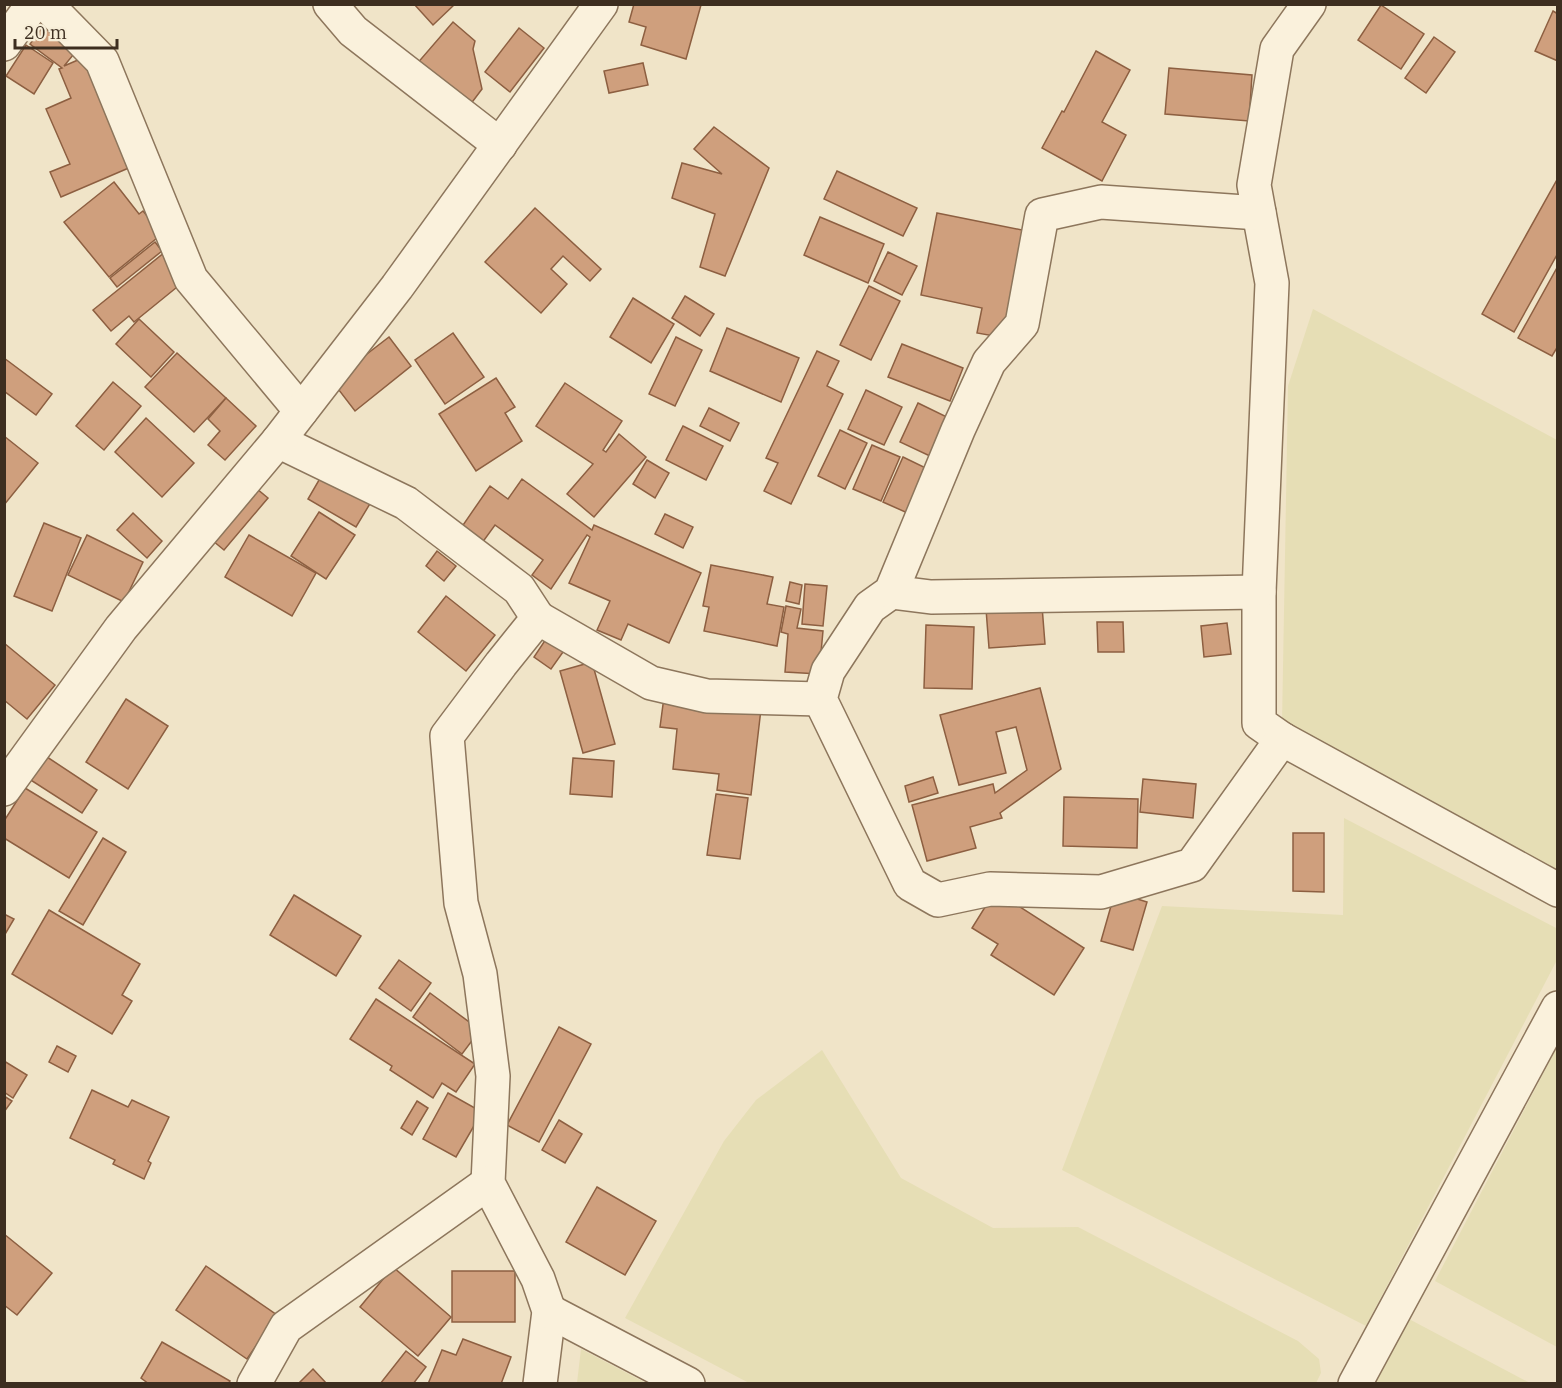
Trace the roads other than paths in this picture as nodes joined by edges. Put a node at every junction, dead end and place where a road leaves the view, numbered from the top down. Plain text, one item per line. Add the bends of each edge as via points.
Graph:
1 (33, 4) edge
2 (46, 4) edge
3 (330, 4) edge
4 (601, 4) edge
5 (1309, 4) edge
6 (4, 44) edge
7 (500, 145) junction
8 (1260, 213) junction
9 (301, 411) junction
10 (278, 441) junction
11 (891, 592) junction
12 (1259, 592) junction
13 (538, 618) junction
14 (820, 699) junction
15 (1282, 739) junction
16 (4, 789) edge
17 (1557, 890) edge
18 (1557, 1008) edge
19 (488, 1183) junction
20 (549, 1311) junction
21 (254, 1383) edge
22 (540, 1383) edge
23 (688, 1383) edge
24 (1355, 1383) edge

1 - 6 street
2 - 9 street via 102,61 191,279
3 - 7 street via 354,30
4 - 7 street
5 - 8 street via 1277,49 1254,185
7 - 9 street
8 - 11 street via 1101,202 1042,215 1022,324 989,362
8 - 12 street via 1272,283
9 - 10 street
10 - 13 street via 406,504 519,589
10 - 16 street via 122,628
11 - 12 street via 931,597
11 - 14 street via 870,607 828,671
12 - 15 street via 1259,723
13 - 14 street via 651,683 707,696
13 - 19 street via 447,735 461,903 480,974 493,1076
14 - 15 street via 910,884 938,900 990,889 1101,892 1192,865
15 - 17 street
18 - 24 street
19 - 20 street via 538,1279
19 - 21 street via 286,1327
20 - 22 street
20 - 23 street

